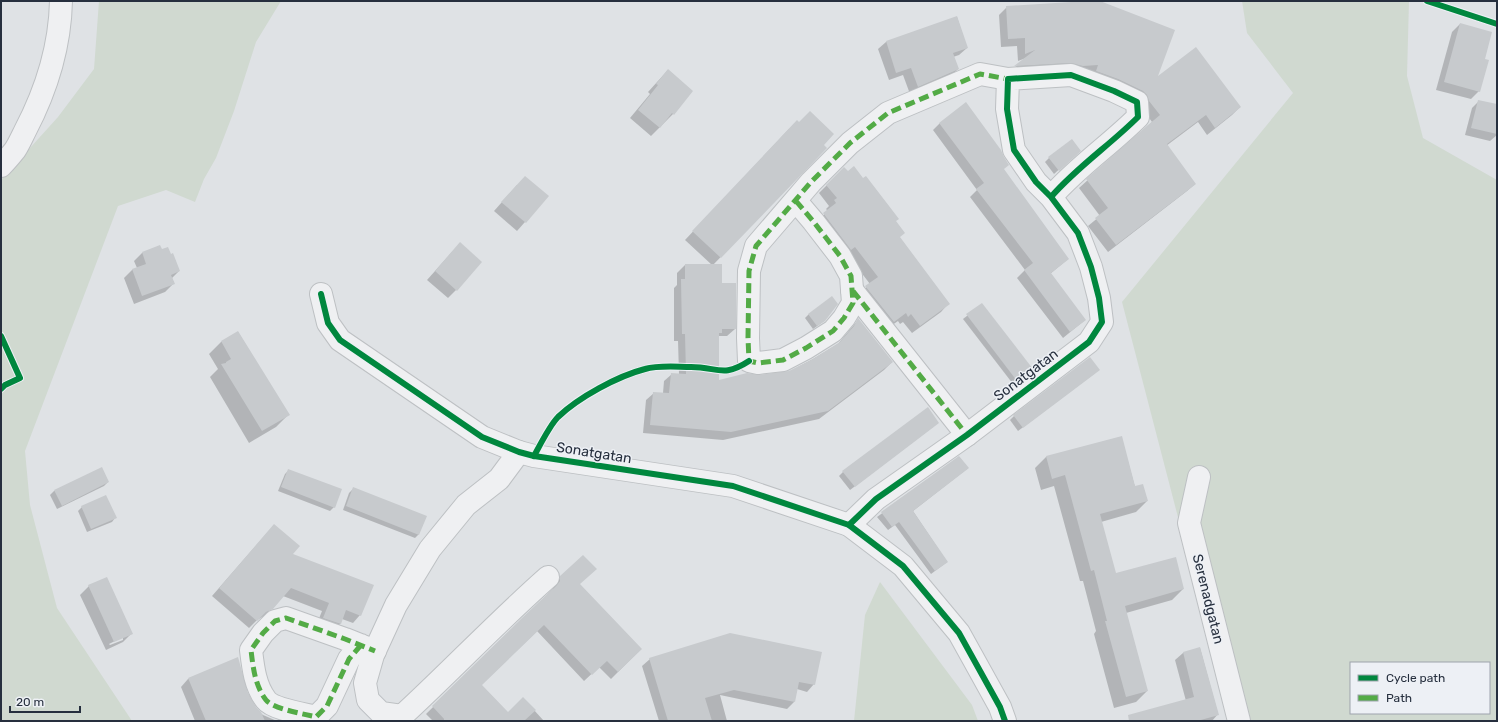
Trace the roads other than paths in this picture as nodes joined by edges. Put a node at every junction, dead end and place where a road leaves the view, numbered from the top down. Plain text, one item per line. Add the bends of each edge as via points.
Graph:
1 (61, 1) edge
2 (1008, 80) junction
3 (1, 166) edge
4 (1052, 197) junction
5 (796, 201) junction
6 (852, 290) junction
7 (321, 294) dead end
8 (967, 435) junction
9 (519, 452) junction
10 (1199, 478) dead end
11 (850, 525) junction
12 (548, 577) dead end
13 (368, 648) junction
14 (1005, 721) edge
15 (1239, 721) edge

1 - 3 street via 61,15 50,72 16,149
2 - 4 street, Sonatgatan via 1007,109 1014,150 1036,182
2 - 4 street via 1071,75 1137,102 1138,117 1064,182
2 - 5 street via 980,74 888,113 850,143
4 - 8 street, Sonatgatan via 1078,233 1091,267 1102,322 1090,342
5 - 6 street via 840,256 851,276
5 - 6 street via 756,246 749,271 749,361 758,363 783,360 833,331 853,303
6 - 8 street
7 - 9 street, Sonatgatan via 328,323 340,340 482,437
8 - 11 street, Sonatgatan via 876,499
9 - 11 street, Sonatgatan via 733,486
9 - 13 street via 499,479 466,505 430,549
10 - 15 street, Serenadgatan via 1189,523
11 - 14 street, Sonatgatan via 903,566 959,633 1000,707
12 - 13 street via 402,716 381,713 368,700 365,683
13 - 13 street via 286,618 275,621 251,650 254,674 267,701 289,712 316,717 327,706 348,659

